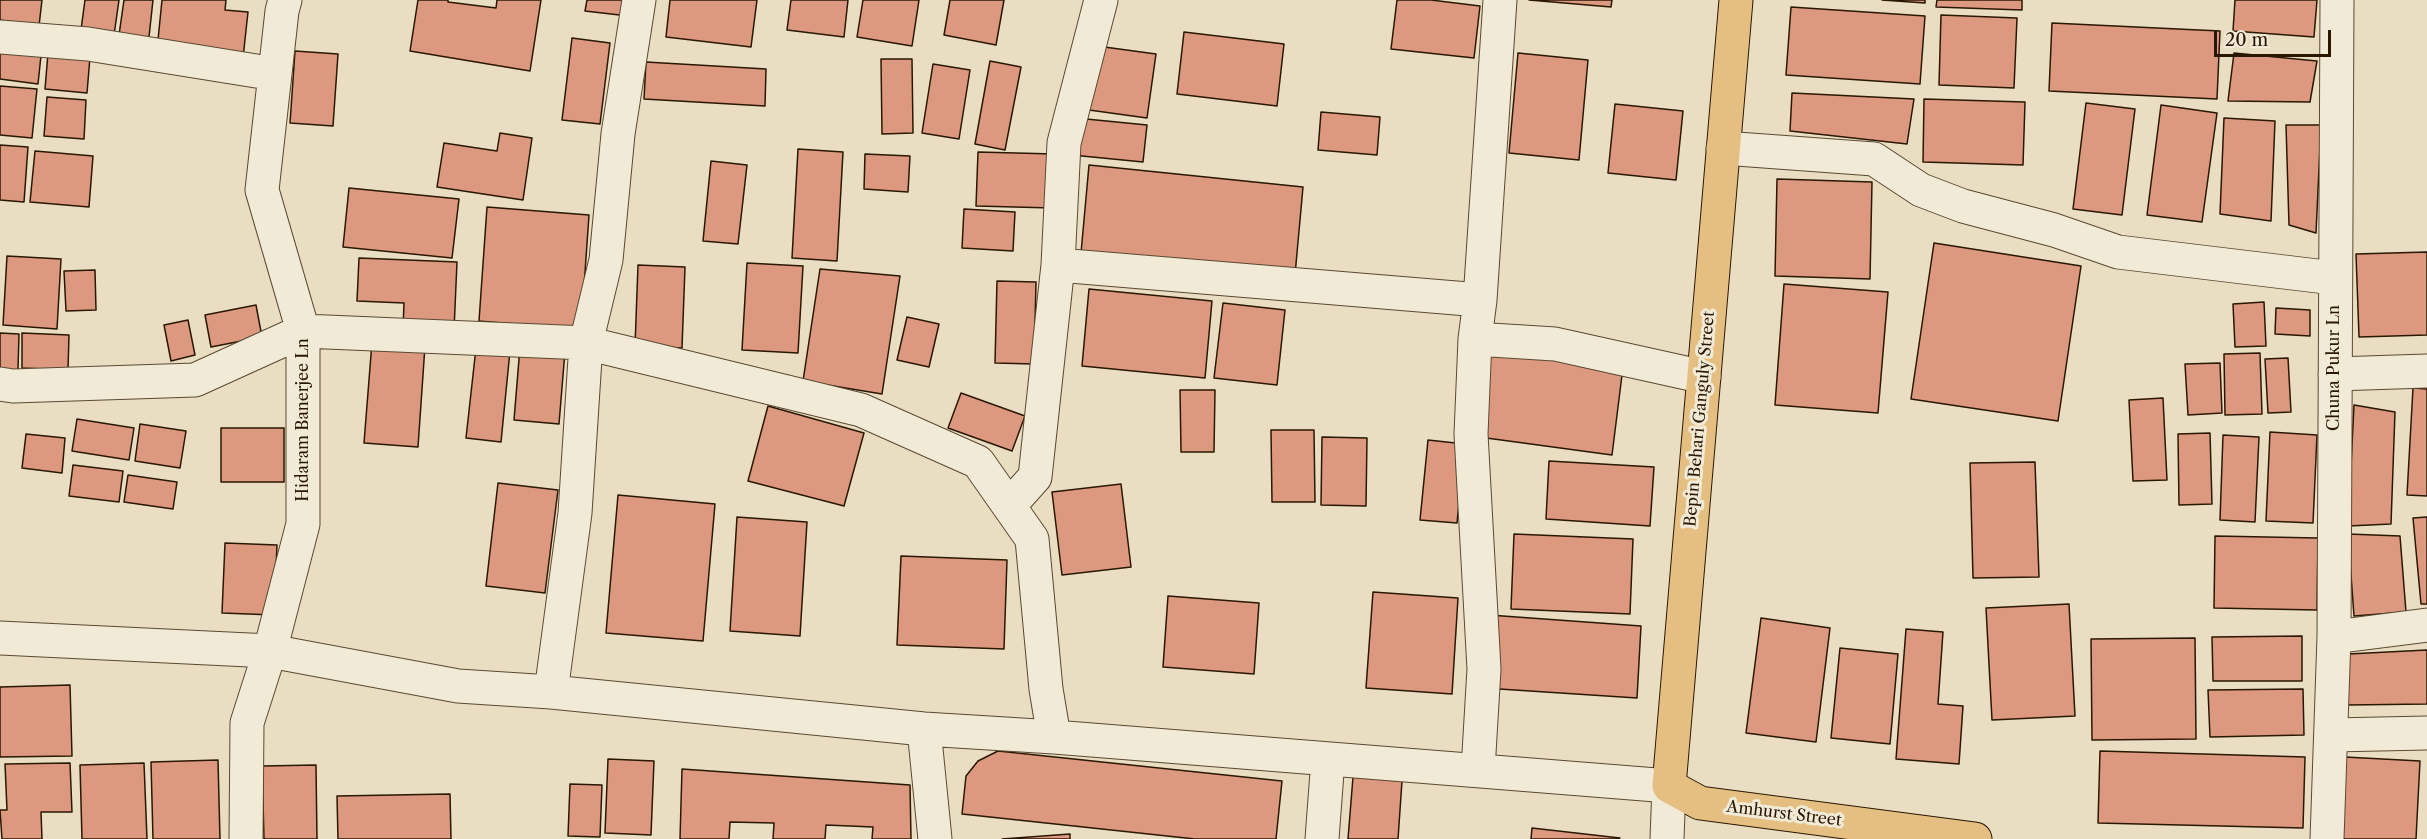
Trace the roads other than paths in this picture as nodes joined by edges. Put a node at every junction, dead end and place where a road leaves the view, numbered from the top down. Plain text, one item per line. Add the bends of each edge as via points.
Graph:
1 (285, 0) edge
2 (639, 0) edge
3 (1101, 0) edge
4 (1500, 0) edge
5 (1736, 0) edge
6 (2337, 0) edge
7 (0, 38) edge
8 (275, 74) junction
9 (1723, 148) junction
10 (1058, 264) junction
11 (2334, 278) junction
12 (1480, 300) junction
13 (303, 331) junction
14 (1475, 339) junction
15 (586, 343) junction
16 (2427, 371) edge
17 (2335, 374) junction
18 (1704, 377) junction
19 (0, 384) edge
20 (1009, 506) junction
21 (2427, 625) edge
22 (2334, 637) junction
23 (0, 638) edge
24 (270, 651) junction
25 (551, 692) junction
26 (924, 729) junction
27 (2427, 733) edge
28 (2332, 735) junction
29 (1054, 737) junction
30 (1328, 759) junction
31 (1478, 770) junction
32 (1669, 786) junction
33 (246, 839) edge
34 (935, 839) edge
35 (1322, 839) edge
36 (1667, 839) edge
37 (1975, 839) edge
38 (2327, 839) edge

1 - 8 street, Hidaram Banerjee Ln
2 - 15 street via 618,134 606,260
3 - 10 street via 1064,143
4 - 12 street
5 - 9 main road, Bepin Behari Ganguly Street
6 - 11 street, Chuna Pukur Ln
7 - 8 street via 88,44
8 - 13 street, Hidaram Banerjee Ln via 262,190
9 - 11 street via 1874,159 1921,190 1963,207 2054,230 2118,252
9 - 18 main road, Bepin Behari Ganguly Street
10 - 12 street
10 - 20 street via 1035,477
11 - 17 street, Chuna Pukur Ln
12 - 14 street
13 - 15 street
13 - 19 street via 195,380
13 - 24 street, Hidaram Banerjee Ln via 303,524
14 - 18 street via 1555,344
14 - 31 street via 1471,434 1484,669
15 - 20 street via 861,410 978,462
15 - 25 street via 575,513
16 - 17 street
17 - 22 street, Chuna Pukur Ln
18 - 32 main road, Bepin Behari Ganguly Street
20 - 29 street via 1032,538
21 - 22 street
22 - 28 street, Chuna Pukur Ln
23 - 24 street
24 - 25 street via 458,686
24 - 33 street, Hidaram Banerjee Ln via 247,723
25 - 26 street
26 - 29 street
26 - 34 street
27 - 28 street
28 - 38 street, Chuna Pukur Ln
29 - 30 street
30 - 31 street
30 - 35 street
31 - 32 street
32 - 36 street, Bepin Behari Ganguly Street
32 - 37 main road, Amhurst Street via 1700,803

